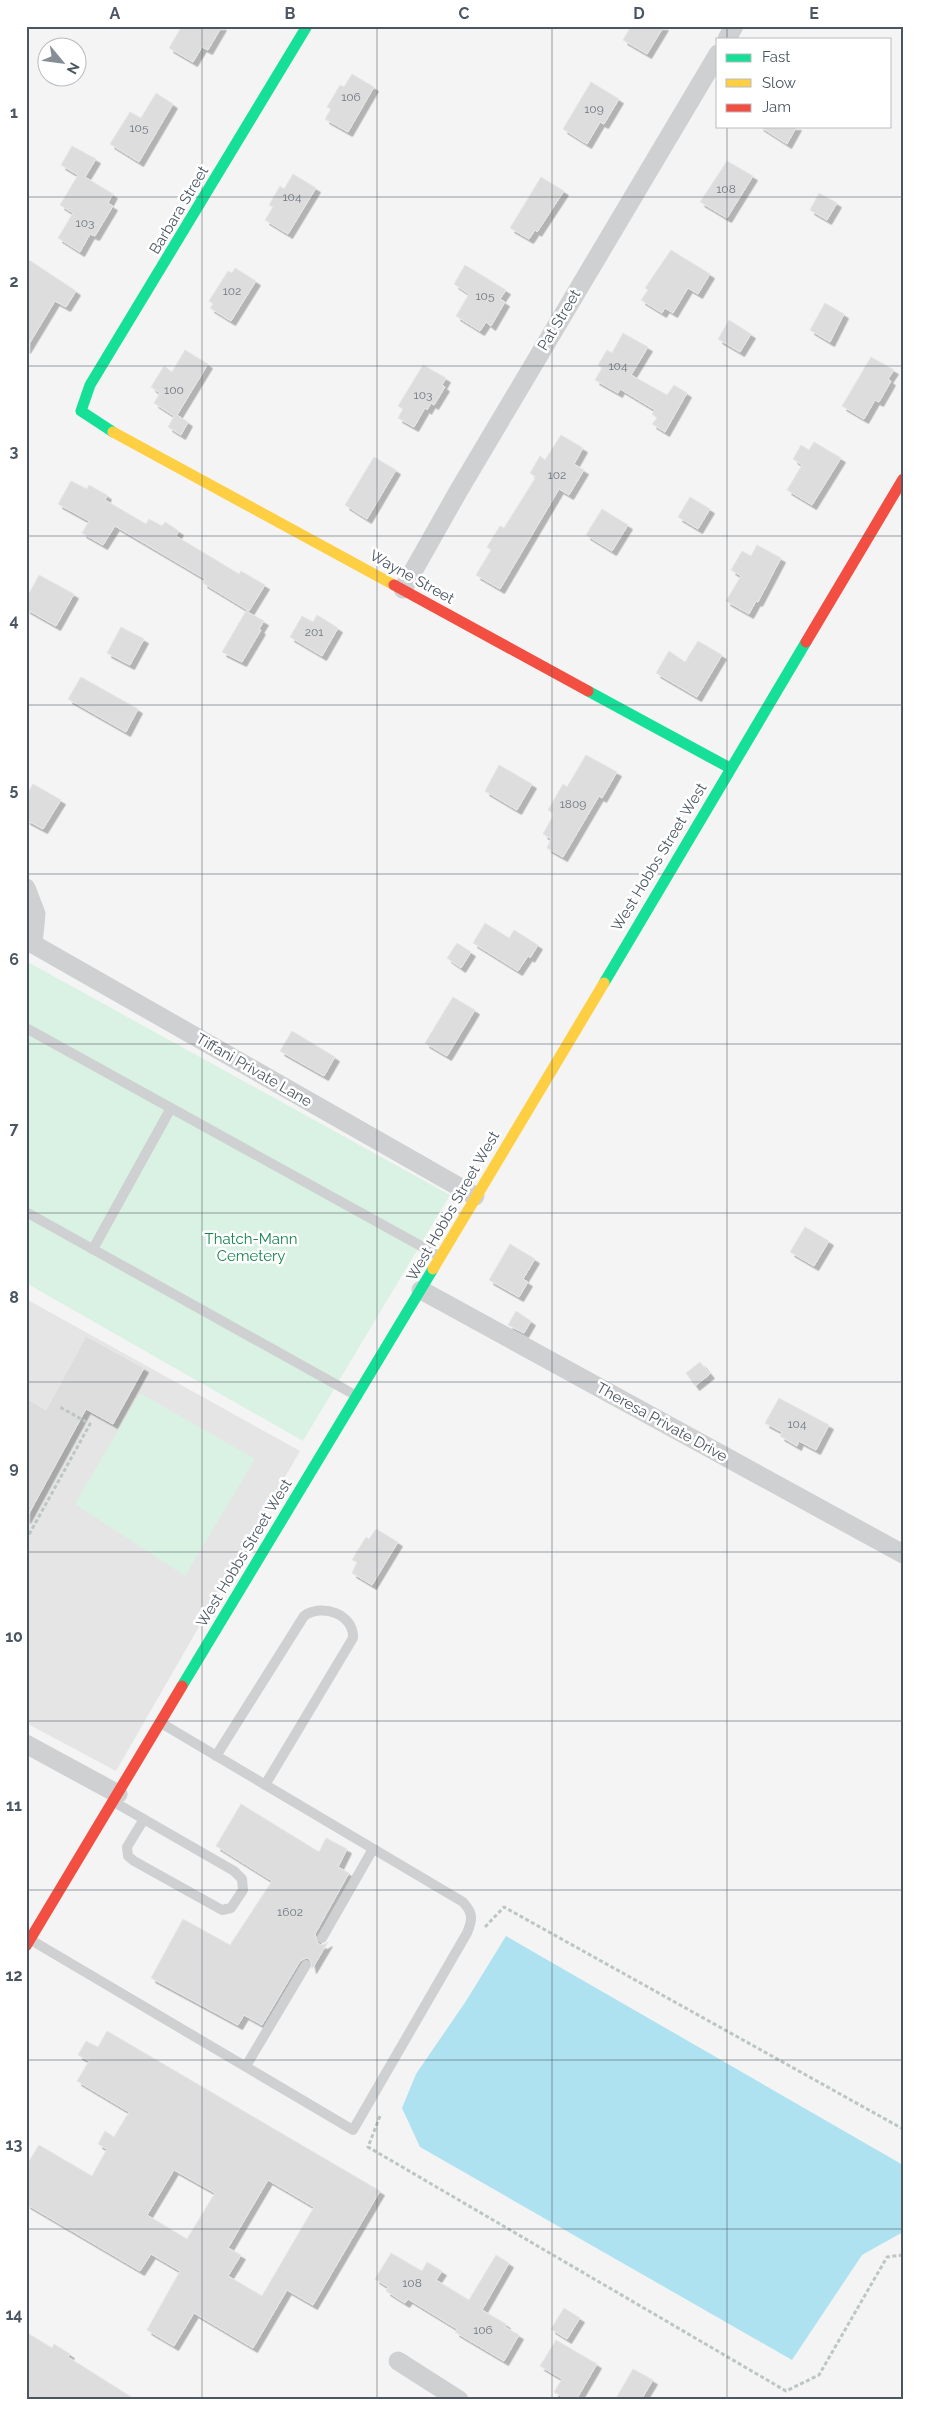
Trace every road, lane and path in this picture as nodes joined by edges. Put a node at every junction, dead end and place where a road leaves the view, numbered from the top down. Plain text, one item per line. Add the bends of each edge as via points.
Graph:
1 (307, 26) edge
2 (734, 26) edge
3 (728, 38) edge
4 (716, 57) edge
5 (81, 411) joint
6 (903, 479) edge
7 (403, 589) junction
8 (730, 768) junction
9 (26, 888) edge
10 (29, 942) edge
11 (26, 1028) edge
12 (171, 1108) junction
13 (475, 1196) junction
14 (26, 1212) edge
15 (93, 1249) junction
16 (440, 1256) junction
17 (421, 1290) junction
18 (356, 1395) junction
19 (60, 1407) dead end
20 (26, 1540) edge
21 (903, 1554) edge
22 (161, 1722) junction
23 (26, 1744) edge
24 (216, 1756) junction
25 (266, 1785) junction
26 (116, 1798) junction
27 (144, 1819) junction
28 (373, 1849) junction
29 (481, 1930) dead end
30 (322, 1938) dead end
31 (28, 1943) edge
32 (306, 1965) dead end
33 (246, 2066) junction
34 (383, 2108) dead end
35 (903, 2129) edge
36 (903, 2255) edge
37 (398, 2360) dead end
38 (459, 2400) edge

1 - 5 street, Barbara Street via 90,385
2 - 3 street
4 - 7 street, Pat Street
5 - 7 street, Wayne Street via 113,432
6 - 8 street, West Hobbs Street West
7 - 8 street, Wayne Street
8 - 13 street, West Hobbs Street West
9 - 10 street, Tiffani Private Lane via 36,914
10 - 13 street, Tiffani Private Lane
11 - 12 lane
12 - 15 lane
12 - 16 lane
13 - 16 street, West Hobbs Street West
14 - 15 lane
15 - 18 lane
16 - 17 street, West Hobbs Street West
17 - 18 street, West Hobbs Street West
17 - 21 street, Theresa Private Drive
18 - 22 street, West Hobbs Street West
19 - 20 path via 90,1424
22 - 24 lane
22 - 26 street, West Hobbs Street West
23 - 26 street
24 - 25 lane
24 - 25 lane via 304,1616 311,1610 322,1609 347,1620 353,1629 353,1638
25 - 28 lane
26 - 27 lane
26 - 31 street, West Hobbs Street West
27 - 27 lane via 234,1871 242,1880 243,1890 231,1908 222,1910 128,1856 127,1847
28 - 30 lane
28 - 33 lane via 463,1902 473,1921 363,2113 353,2130
29 - 35 path via 504,1907
31 - 33 lane
32 - 33 lane
34 - 36 path via 368,2147 786,2392 819,2375 887,2257
37 - 38 street

